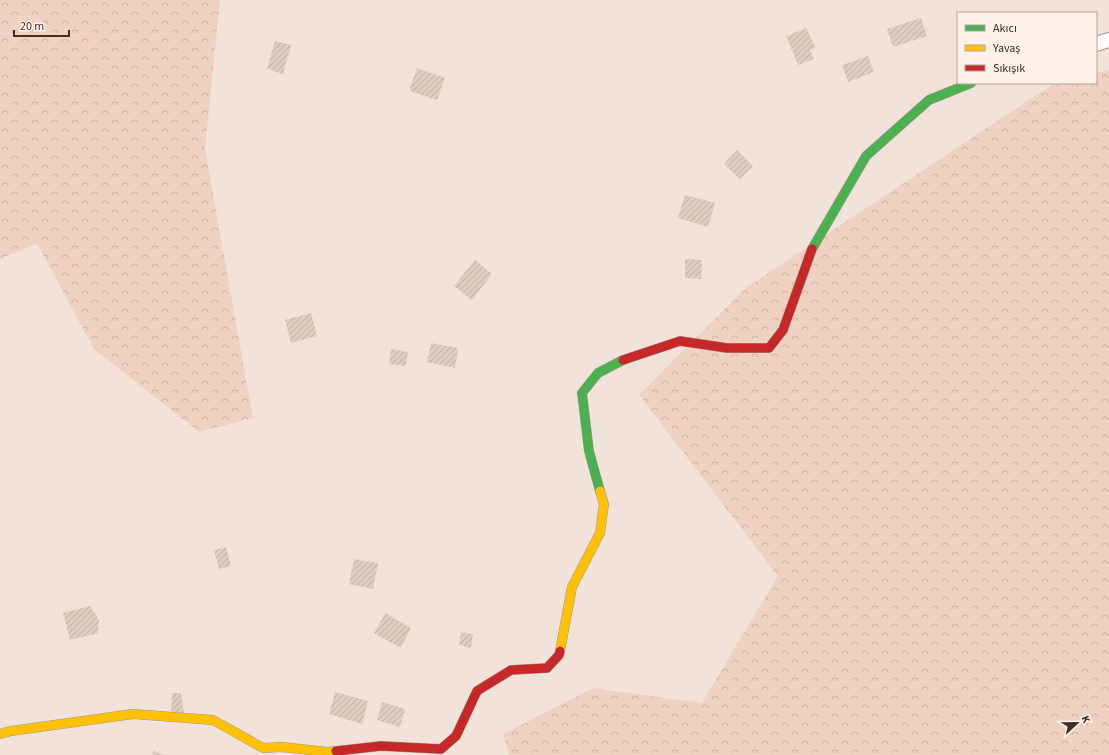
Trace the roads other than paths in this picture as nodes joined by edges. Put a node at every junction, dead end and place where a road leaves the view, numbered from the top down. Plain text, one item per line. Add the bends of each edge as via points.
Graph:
1 (1109, 40) edge
2 (1097, 44) edge
3 (969, 84) edge
4 (0, 734) edge

1 - 2 street
3 - 4 street via 929,100 866,156 814,244 783,330 769,348 727,348 680,341 625,359 598,373 582,393 589,451 604,504 600,533 572,587 559,655 547,668 511,670 477,691 456,736 441,749 381,746 328,752 282,746 263,748 213,720 133,714

